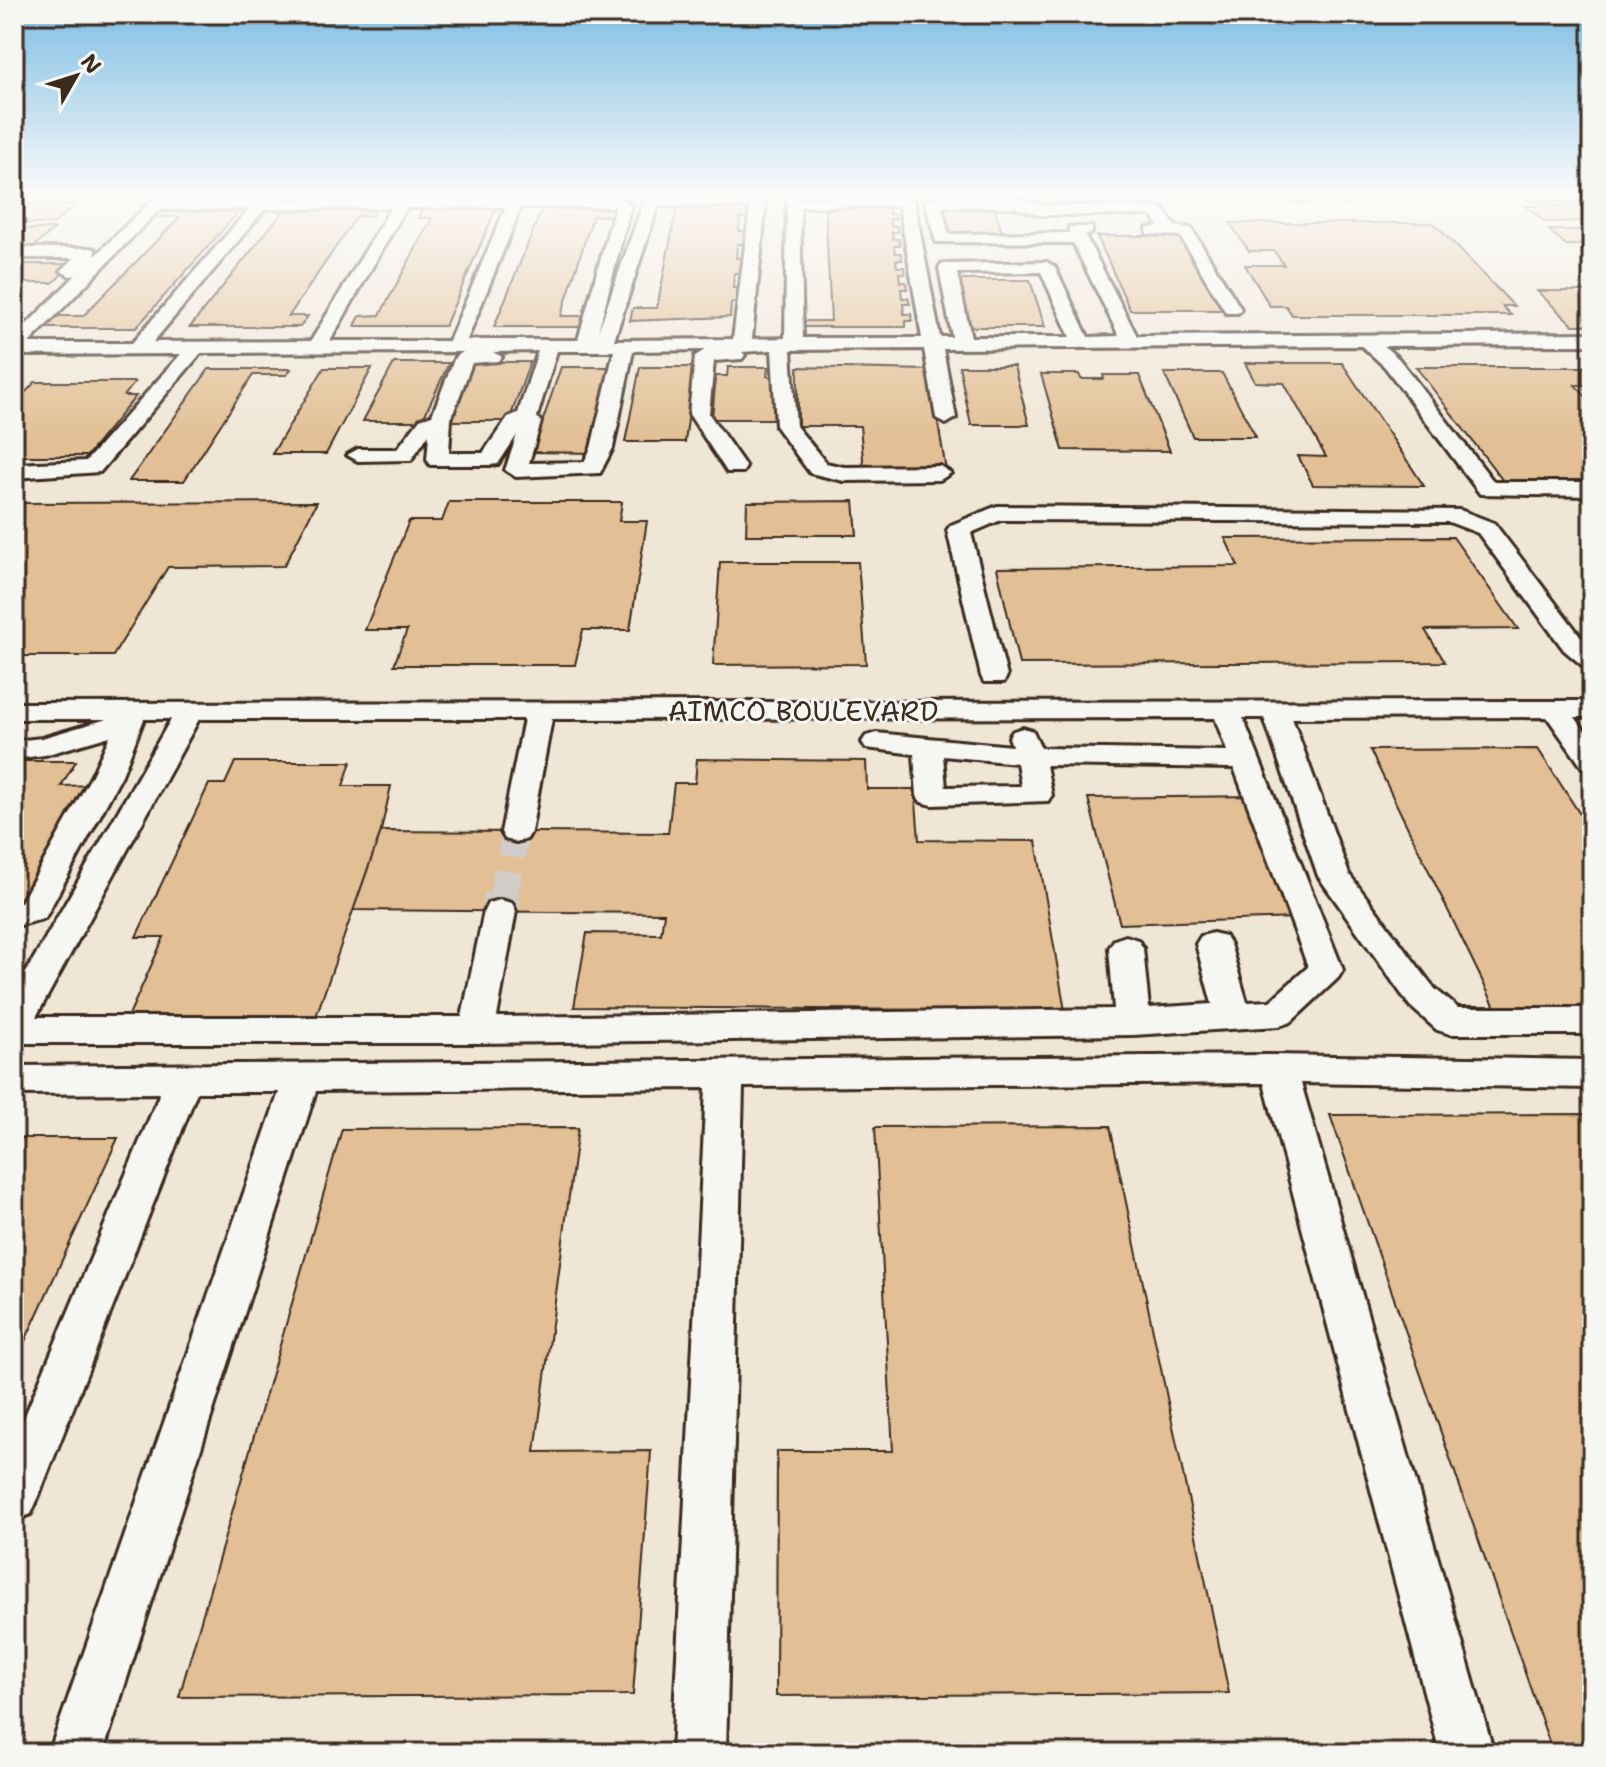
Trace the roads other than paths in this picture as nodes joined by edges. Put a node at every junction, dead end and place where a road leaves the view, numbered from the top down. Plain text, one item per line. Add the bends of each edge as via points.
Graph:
1 (64, 276) edge
2 (84, 276) edge
3 (200, 276) edge
4 (359, 276) edge
5 (485, 276) edge
6 (614, 276) edge
7 (627, 276) edge
8 (749, 276) edge
9 (789, 276) edge
10 (920, 276) edge
11 (949, 276) edge
12 (1051, 276) edge
13 (1098, 276) edge
14 (1212, 276) edge
15 (48, 291) dead end
16 (1232, 309) dead end
17 (610, 327) junction
18 (464, 328) junction
19 (155, 329) junction
20 (328, 329) junction
21 (31, 330) junction
22 (742, 336) junction
23 (1592, 339) edge
24 (1570, 340) junction
25 (1367, 341) junction
26 (1131, 342) junction
27 (1082, 343) junction
28 (963, 344) junction
29 (605, 345) junction
30 (14, 348) edge
31 (786, 348) junction
32 (137, 349) junction
33 (195, 349) junction
34 (316, 349) junction
35 (934, 349) junction
36 (464, 351) junction
37 (710, 351) junction
38 (547, 352) junction
39 (434, 357) dead end
40 (1592, 361) edge
41 (1392, 363) junction
42 (1423, 363) dead end
43 (527, 417) junction
44 (946, 418) dead end
45 (441, 419) junction
46 (358, 455) dead end
47 (735, 467) dead end
48 (14, 471) edge
49 (940, 473) dead end
50 (1592, 489) edge
51 (1592, 660) edge
52 (994, 676) dead end
53 (1275, 709) junction
54 (1555, 709) junction
55 (1592, 709) edge
56 (1014, 710) junction
57 (1226, 710) junction
58 (14, 711) edge
59 (190, 711) junction
60 (539, 711) junction
61 (134, 716) junction
62 (876, 742) dead end
63 (928, 746) junction
64 (14, 750) edge
65 (1030, 756) junction
66 (1246, 760) junction
67 (1592, 761) edge
68 (516, 832) tunnel mouth
69 (500, 911) tunnel mouth
70 (14, 916) edge
71 (1213, 944) dead end
72 (1126, 948) dead end
73 (1233, 1016) junction
74 (1592, 1021) edge
75 (1133, 1022) junction
76 (14, 1024) edge
77 (14, 1030) edge
78 (477, 1030) junction
79 (1279, 1070) junction
80 (725, 1074) junction
81 (1592, 1074) edge
82 (302, 1077) junction
83 (184, 1078) junction
84 (14, 1080) edge
85 (14, 1498) edge
86 (76, 1753) edge
87 (699, 1753) edge
88 (1467, 1753) edge

1 - 15 street
2 - 21 street
3 - 19 street
4 - 20 street
5 - 18 street
6 - 29 street
7 - 17 street
8 - 22 street
9 - 31 street
10 - 35 street
11 - 28 street
12 - 27 street
13 - 26 street
14 - 16 street
17 - 22 street
17 - 29 street
18 - 20 street
18 - 29 street
18 - 36 street
19 - 20 street
19 - 21 street
19 - 32 street
20 - 34 street
21 - 30 street
22 - 31 street
22 - 37 street
23 - 24 street
24 - 25 street
24 - 40 street
25 - 26 street
25 - 41 street
26 - 27 street
27 - 28 street
28 - 35 street
29 - 37 street
29 - 38 street
29 - 38 street
29 - 43 street via 602,448 592,468 516,470 531,422
30 - 32 street
31 - 35 street
31 - 37 street
31 - 49 street via 786,427 818,468 844,474
32 - 33 street
33 - 34 street
33 - 48 street via 92,467
34 - 36 street
35 - 44 street
36 - 38 street
36 - 39 street
36 - 45 street
37 - 47 street via 699,414
38 - 43 street
41 - 42 street
41 - 50 street via 1488,489
43 - 45 street via 515,421 490,459 438,460
45 - 46 street via 427,423 403,455
51 - 52 street via 1573,644 1486,528 1452,515 997,513 959,530
53 - 54 street, AIMCO BOULEVARD
53 - 57 street, AIMCO BOULEVARD
53 - 74 street via 1334,876 1422,997 1450,1021
54 - 55 street, AIMCO BOULEVARD
54 - 67 street
56 - 57 street, AIMCO BOULEVARD
56 - 60 street, AIMCO BOULEVARD
56 - 65 street
57 - 66 street
58 - 61 street, AIMCO BOULEVARD
59 - 60 street, AIMCO BOULEVARD
59 - 61 street, AIMCO BOULEVARD
59 - 76 street
60 - 68 street
61 - 64 street via 45,746
61 - 70 street via 33,910
62 - 63 street
63 - 65 street
63 - 65 street via 932,796 1037,795
65 - 66 street
66 - 73 street via 1326,970 1279,1013
69 - 78 street
71 - 73 street
72 - 75 street
73 - 75 street
75 - 78 street
77 - 78 street
79 - 80 street
79 - 81 street
79 - 88 street
80 - 82 street
80 - 87 street
82 - 83 street
82 - 86 street
83 - 84 street
83 - 85 street

